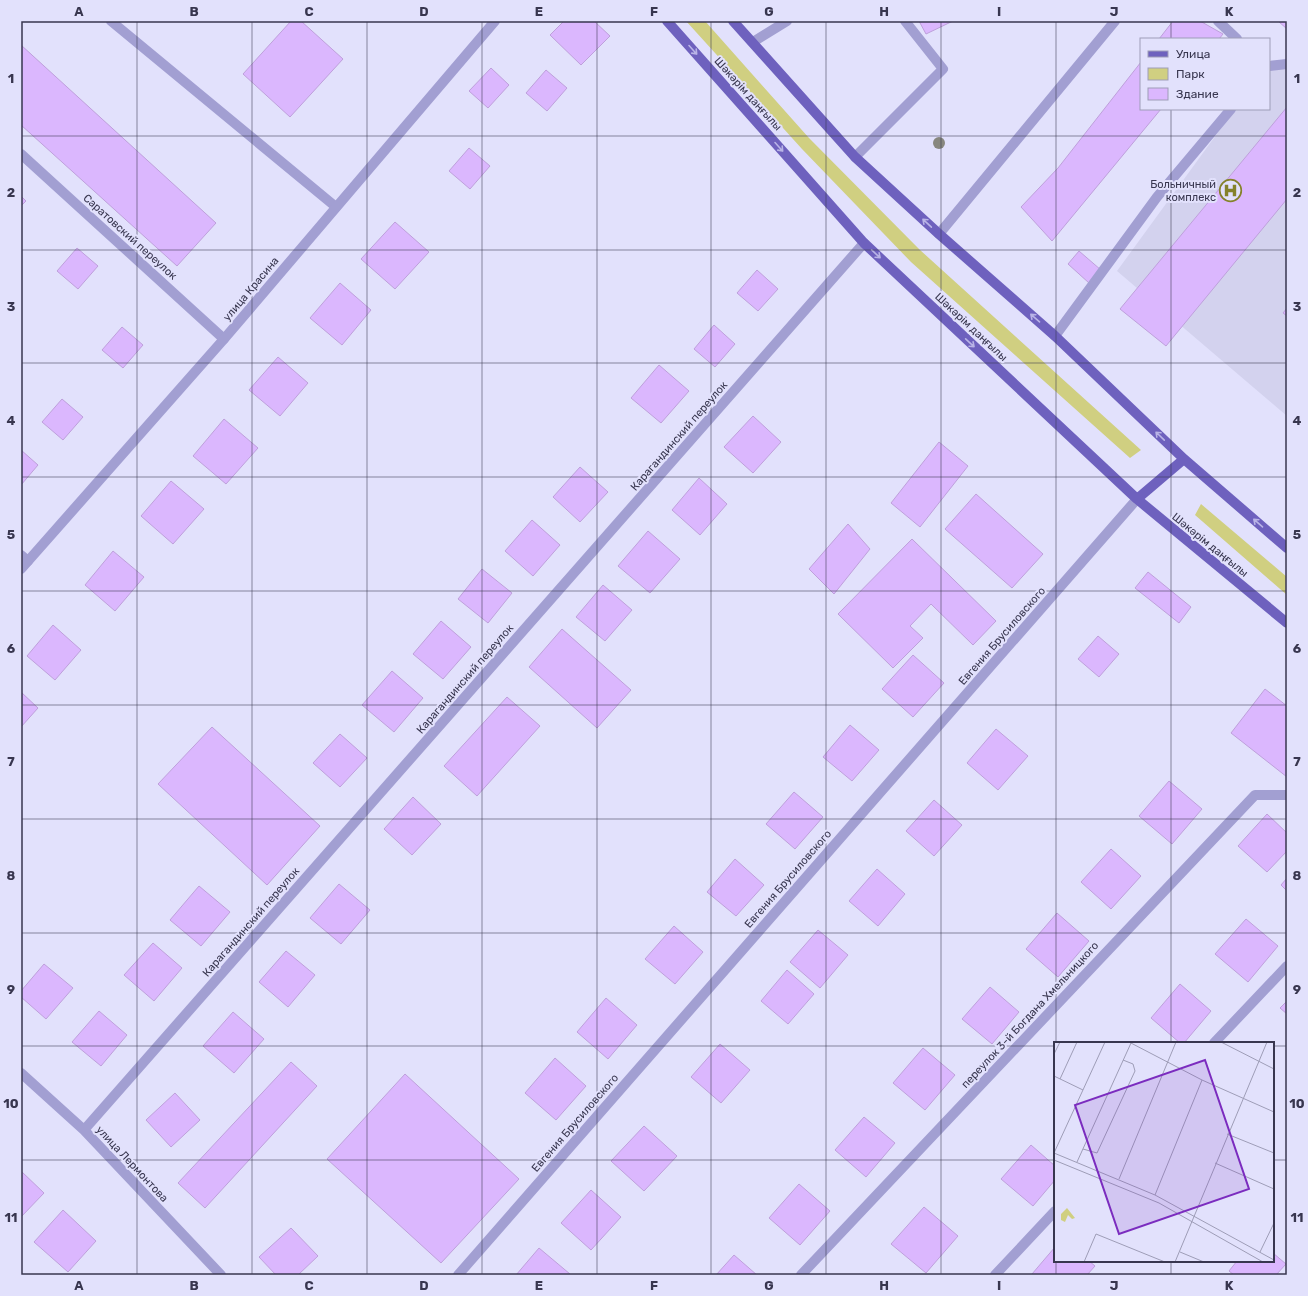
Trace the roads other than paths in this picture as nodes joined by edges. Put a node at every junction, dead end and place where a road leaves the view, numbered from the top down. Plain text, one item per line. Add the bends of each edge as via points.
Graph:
1 (111, 21) edge
2 (495, 21) edge
3 (667, 21) edge
4 (733, 21) edge
5 (787, 21) edge
6 (905, 21) edge
7 (1115, 21) edge
8 (1218, 21) edge
9 (1236, 38) edge
10 (753, 42) junction
11 (1287, 64) edge
12 (1270, 66) edge
13 (1230, 110) edge
14 (21, 154) edge
15 (855, 157) junction
16 (336, 207) junction
17 (939, 234) junction
18 (864, 243) junction
19 (1056, 336) junction
20 (224, 339) junction
21 (1184, 459) junction
22 (1137, 500) junction
23 (1287, 548) edge
24 (23, 562) edge
25 (1287, 623) edge
26 (1287, 795) edge
27 (1287, 966) edge
28 (1215, 1042) edge
29 (21, 1073) edge
30 (84, 1130) junction
31 (1054, 1212) edge
32 (221, 1275) edge
33 (458, 1275) edge
34 (801, 1275) edge
35 (995, 1275) edge

1 - 16 street
2 - 16 street, улица Красина
3 -> 18 main road, Шәкәрім даңғылы
4 - 10 main road
5 - 10 street
6 - 15 street via 943,69
7 - 17 street
8 - 9 street
10 - 15 main road
11 - 12 street
13 - 19 street via 1157,198
14 - 20 street, Саратовский переулок
17 -> 15 main road
16 - 20 street, улица Красина
19 -> 17 main road
18 -> 22 main road, Шәкәрім даңғылы
18 - 30 street, Карагандинский переулок
21 -> 19 main road
20 - 24 street, улица Красина
21 - 22 main road
23 -> 21 main road
22 - 25 main road, Шәкәрім даңғылы
22 - 33 street, Евгения Брусиловского
26 - 34 street, переулок 3-й Богдана Хмельницкого via 1255,795
27 - 28 street
29 - 30 street, улица Лермонтова
30 - 32 street, улица Лермонтова
31 - 35 street

